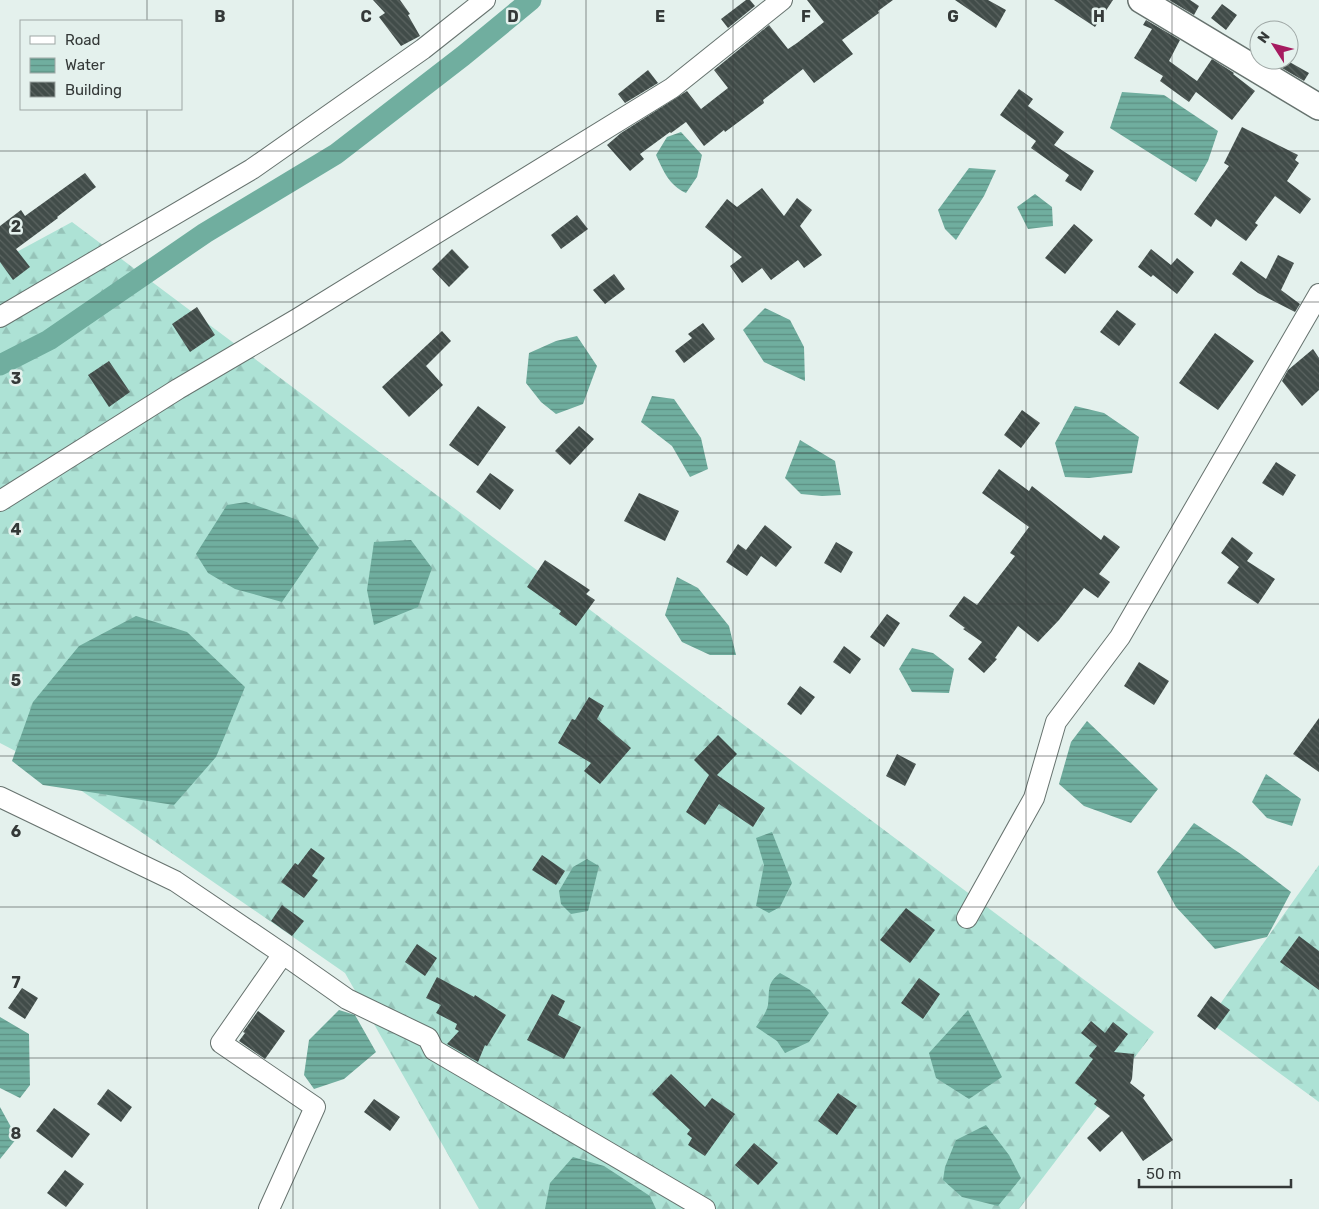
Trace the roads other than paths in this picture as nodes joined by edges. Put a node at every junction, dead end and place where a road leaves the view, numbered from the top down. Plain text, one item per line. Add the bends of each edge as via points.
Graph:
1 (484, 0) edge
2 (782, 0) edge
3 (1140, 0) edge
4 (1319, 107) edge
5 (1319, 294) edge
6 (0, 317) edge
7 (0, 501) edge
8 (0, 797) edge
9 (967, 918) dead end
10 (283, 954) junction
11 (269, 1209) edge
12 (705, 1209) edge

1 - 6 street via 423,49 252,169
2 - 7 street via 672,88
3 - 4 street
5 - 9 street via 1120,637 1056,722 1034,798
8 - 10 street via 176,881
10 - 11 street via 221,1043 315,1107
10 - 12 street via 347,999 428,1038 434,1050

